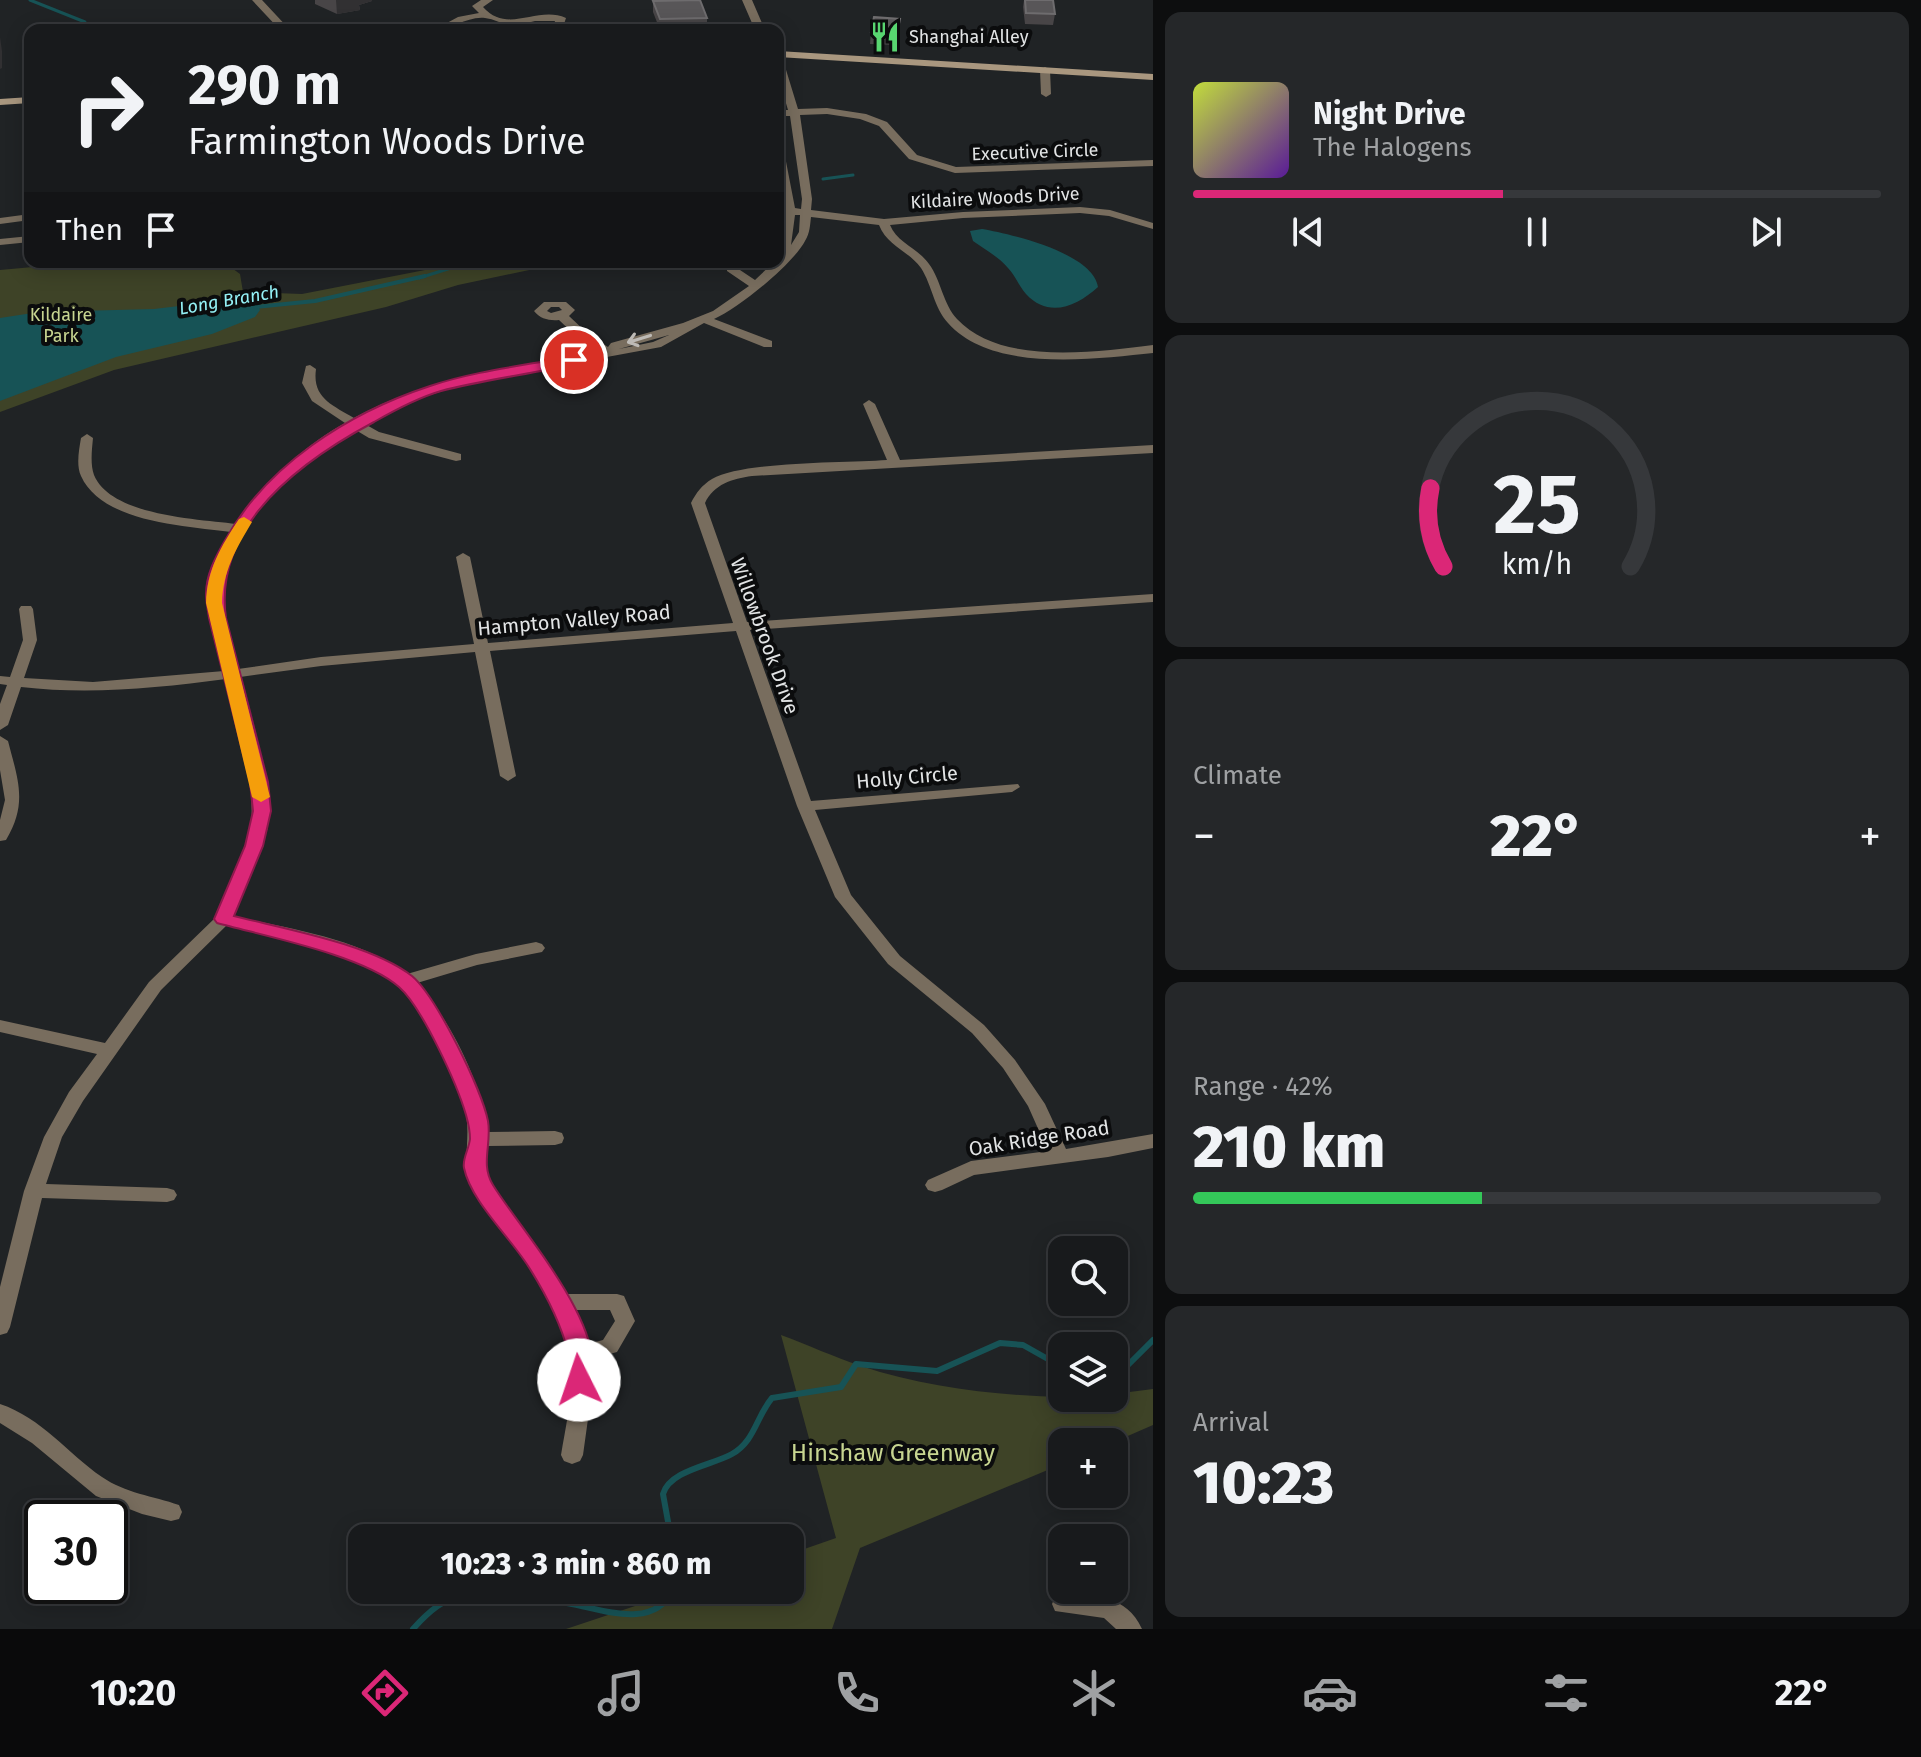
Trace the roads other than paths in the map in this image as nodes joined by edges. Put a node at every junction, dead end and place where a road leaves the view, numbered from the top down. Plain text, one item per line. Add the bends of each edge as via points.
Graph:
1 (257, 0) edge
2 (488, 0) edge
3 (747, 0) edge
4 (485, 15) junction
5 (279, 24) edge
6 (458, 24) edge
7 (512, 24) joint
8 (559, 24) edge
9 (757, 24) edge
10 (784, 57) edge
11 (1045, 70) junction
12 (784, 77) edge
13 (1153, 77) edge
14 (1046, 94) dead end
15 (24, 100) edge
16 (0, 102) edge
17 (794, 111) junction
18 (784, 112) edge
19 (1153, 163) edge
20 (784, 181) edge
21 (804, 181) junction
22 (784, 191) edge
23 (790, 211) junction
24 (807, 212) junction
25 (24, 218) edge
26 (0, 221) edge
27 (884, 222) junction
28 (1153, 226) edge
29 (24, 240) edge
30 (784, 240) edge
31 (0, 242) edge
32 (784, 253) edge
33 (731, 268) edge
34 (771, 268) edge
35 (757, 285) junction
36 (562, 316) dead end
37 (705, 319) junction
38 (768, 344) dead end
39 (1153, 349) edge
40 (610, 353) junction
41 (310, 369) dead end
42 (869, 404) dead end
43 (358, 423) junction
44 (87, 438) dead end
45 (1153, 449) edge
46 (456, 457) dead end
47 (895, 463) junction
48 (239, 529) junction
49 (463, 557) dead end
50 (1153, 598) edge
51 (26, 609) dead end
52 (740, 627) junction
53 (481, 648) junction
54 (233, 675) junction
55 (8, 681) edge
56 (0, 725) edge
57 (0, 741) edge
58 (508, 776) dead end
59 (1012, 787) dead end
60 (805, 806) junction
61 (0, 836) edge
62 (223, 919) junction
63 (536, 948) dead end
64 (405, 981) junction
65 (0, 1026) edge
66 (108, 1050) junction
67 (555, 1138) dead end
68 (480, 1139) junction
69 (1153, 1141) edge
70 (1060, 1157) junction
71 (935, 1185) dead end
72 (34, 1191) junction
73 (167, 1195) dead end
74 (560, 1302) junction
75 (0, 1327) edge
76 (581, 1354) junction
77 (0, 1413) edge
78 (572, 1455) dead end
79 (171, 1512) dead end
80 (1063, 1604) dead end
81 (1131, 1629) edge

1 - 5 street
2 - 4 street via 477,6
3 - 9 street
4 - 6 street
4 - 7 street
7 - 8 street via 561,18
10 - 11 main road
11 - 13 main road
11 - 14 street
12 - 17 street
15 - 16 main road
17 - 18 street, Executive Circle
17 - 19 street, Executive Circle via 862,116 883,124 913,157 955,170
17 - 21 street
20 - 21 street
21 - 24 street
22 - 23 street
23 - 24 street, Kildaire Woods Drive
23 - 30 street
24 - 27 street, Kildaire Woods Drive
24 - 32 street via 799,243
25 - 26 street
27 - 28 street, Kildaire Woods Drive via 1080,210
27 - 39 street, Kildaire Woods Drive via 894,240 924,264 951,320 974,338 1034,354
29 - 31 street
33 - 35 street
34 - 35 street
35 - 37 street
36 - 40 street
37 - 38 street
37 - 40 street via 660,343
40 - 43 street via 449,384
41 - 43 street via 308,383 316,398
42 - 47 street
43 - 46 street via 374,435
43 - 48 street via 287,471
44 - 48 street via 88,474 119,504 145,514
45 - 47 street, Willowbrook Drive
47 - 52 street, Willowbrook Drive via 741,473 706,489 698,503 700,512
48 - 54 street via 214,587
49 - 53 street
50 - 52 street, Hampton Valley Road
51 - 55 street via 30,640
52 - 53 street, Hampton Valley Road
52 - 60 street, Willowbrook Drive
53 - 54 street, Hampton Valley Road
53 - 58 street
54 - 55 street, Hampton Valley Road via 104,688
54 - 62 street via 262,811 254,846
55 - 56 street
57 - 61 street via 14,799
59 - 60 street, Holly Circle
60 - 70 street, Willowbrook Drive via 833,878 856,916 894,960 978,1029 1009,1064 1036,1104
62 - 64 street via 330,947
62 - 66 street via 155,986
63 - 64 street
64 - 68 street via 451,1054 477,1116
65 - 66 street
66 - 72 street via 53,1137
67 - 68 street
68 - 74 street via 474,1166 483,1187
69 - 70 street, Oak Ridge Road
70 - 71 street, Oak Ridge Road via 971,1168
72 - 73 street
72 - 75 street
74 - 76 street
74 - 76 street via 617,1302 625,1321 610,1346
76 - 78 street
77 - 79 street via 38,1433 94,1483 120,1498
80 - 81 street via 1110,1608

